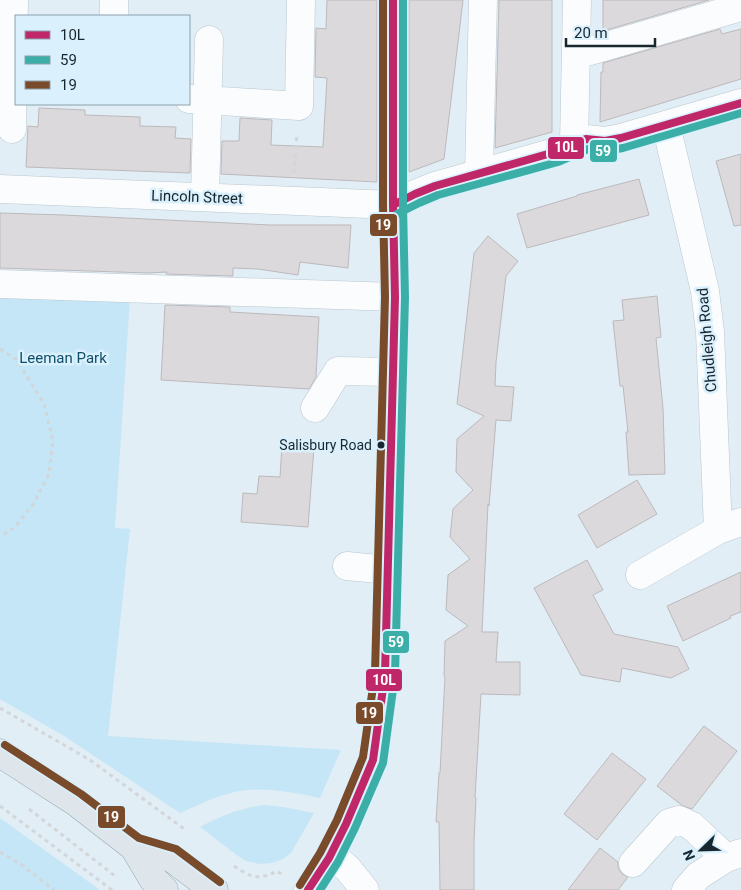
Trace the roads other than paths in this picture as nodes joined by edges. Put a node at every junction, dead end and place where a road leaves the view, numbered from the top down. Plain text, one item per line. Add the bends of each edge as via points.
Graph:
1 (14, 0) edge
2 (114, 0) edge
3 (302, 0) edge
4 (393, 0) edge
5 (483, 0) edge
6 (577, 0) edge
7 (741, 7) edge
8 (114, 15) edge
9 (209, 40) dead end
10 (576, 55) junction
11 (198, 100) edge
12 (741, 103) edge
13 (666, 125) junction
14 (12, 129) dead end
15 (574, 143) junction
16 (479, 173) junction
17 (0, 189) edge
18 (205, 197) junction
19 (393, 205) junction
20 (0, 284) edge
21 (395, 297) junction
22 (393, 372) junction
23 (314, 408) dead end
24 (729, 526) edge
25 (346, 566) dead end
26 (388, 570) junction
27 (640, 575) dead end
28 (0, 753) edge
29 (134, 847) junction
30 (331, 854) junction
31 (733, 856) edge
32 (633, 863) dead end
33 (164, 890) edge
34 (214, 890) edge
35 (308, 890) edge
36 (365, 890) edge
37 (686, 890) edge

1 - 14 street
2 - 8 street
3 - 11 street via 299,106
4 - 19 street
5 - 16 street
6 - 10 street
7 - 10 street
9 - 11 street
10 - 15 street
11 - 18 street
12 - 13 street
13 - 15 street via 621,138 605,141 586,138
13 - 24 street, Chudleigh Road via 705,291
15 - 16 street via 554,152
16 - 19 street via 436,186
17 - 18 street, Lincoln Street
18 - 19 street, Lincoln Street
19 - 21 street
20 - 21 street
21 - 22 street
22 - 23 street via 338,371
22 - 26 street
24 - 27 street, Chudleigh Road
25 - 26 street
26 - 30 street via 385,674 372,760
28 - 29 main road via 76,802
29 - 33 main road via 153,879
29 - 34 main road via 172,858
30 - 35 street
30 - 36 street
31 - 32 street via 680,820 669,823
31 - 37 street via 698,876

